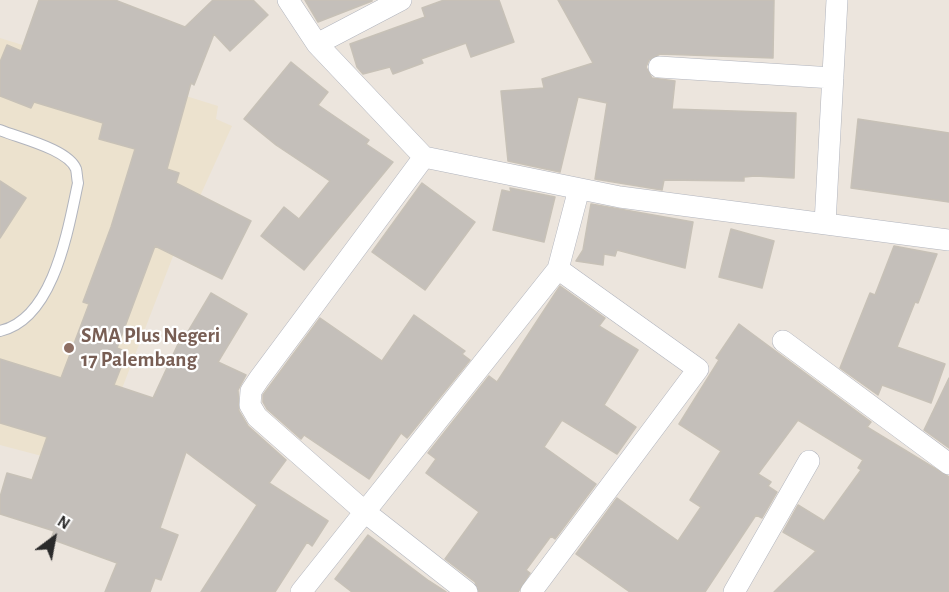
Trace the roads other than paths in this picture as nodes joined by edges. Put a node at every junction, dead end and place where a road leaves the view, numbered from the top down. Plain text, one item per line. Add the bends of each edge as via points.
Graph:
1 (288, 0) edge
2 (401, 0) edge
3 (837, 0) edge
4 (317, 44) junction
5 (658, 67) dead end
6 (833, 78) junction
7 (0, 130) edge
8 (424, 157) junction
9 (579, 189) junction
10 (825, 224) junction
11 (949, 240) edge
12 (558, 269) junction
13 (0, 331) edge
14 (783, 341) dead end
15 (809, 461) dead end
16 (949, 464) edge
17 (365, 512) junction
18 (302, 592) edge
19 (467, 592) edge
20 (531, 592) edge
21 (734, 592) edge

1 - 4 street
2 - 4 street
3 - 6 street
4 - 8 street
5 - 6 street
6 - 10 street
7 - 13 lane via 69,159 76,169 78,183 48,290 34,311
8 - 9 street
8 - 17 street via 251,391 250,405 256,417
9 - 10 street
9 - 12 street
10 - 11 street
12 - 17 street
12 - 20 street via 698,369
14 - 16 street
15 - 21 street
17 - 18 street
17 - 19 street

